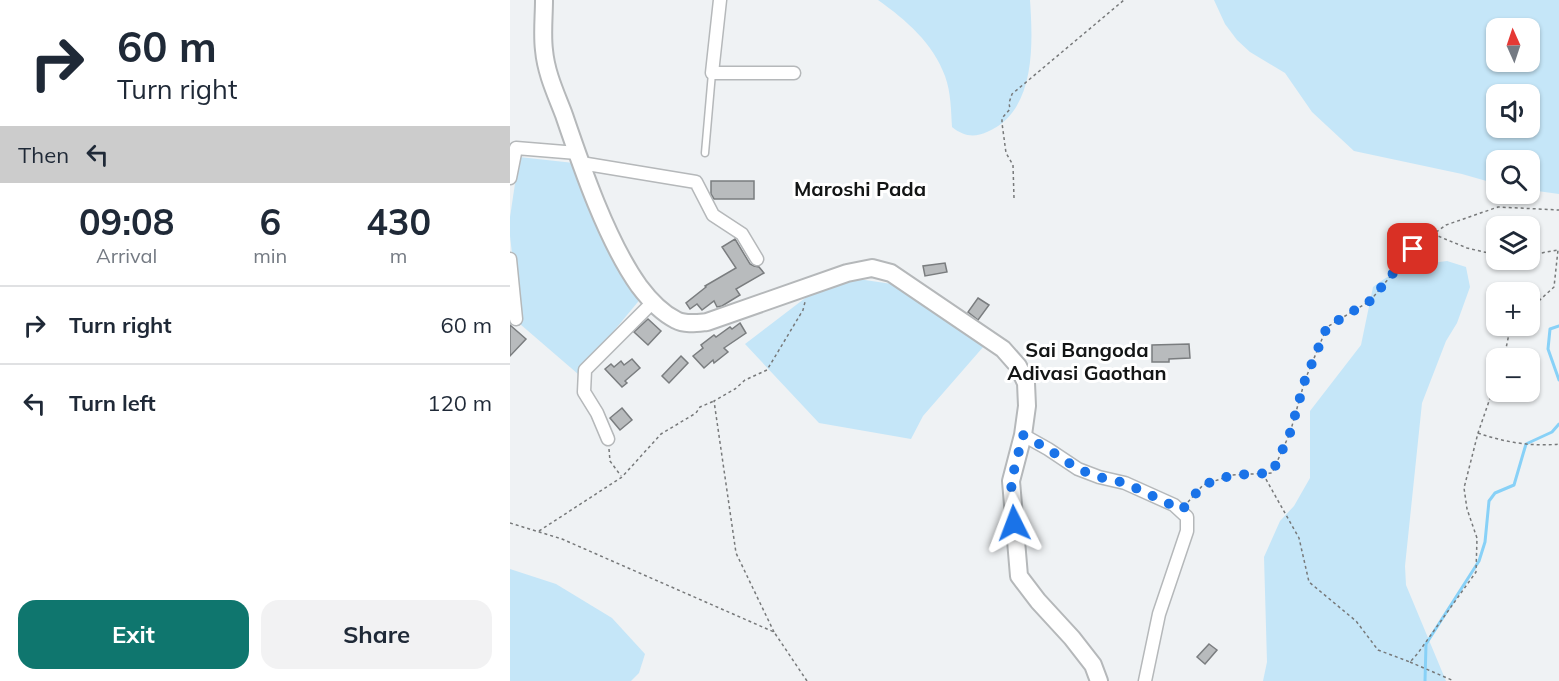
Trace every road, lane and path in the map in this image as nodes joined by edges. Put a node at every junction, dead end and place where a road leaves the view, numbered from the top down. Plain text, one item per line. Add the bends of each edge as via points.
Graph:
1 (544, 0) edge
2 (720, 0) edge
3 (1124, 0) edge
4 (712, 73) junction
5 (794, 73) dead end
6 (705, 153) dead end
7 (579, 158) junction
8 (510, 178) edge
9 (1014, 198) dead end
10 (1559, 210) edge
11 (1433, 234) junction
12 (1559, 250) edge
13 (1486, 252) edge
14 (1540, 253) edge
15 (510, 259) edge
16 (757, 260) dead end
17 (808, 286) junction
18 (1540, 300) edge
19 (653, 302) junction
20 (516, 320) dead end
21 (714, 401) junction
22 (1489, 402) edge
23 (1478, 433) junction
24 (1023, 435) junction
25 (608, 439) joint
26 (1559, 444) edge
27 (1263, 474) junction
28 (622, 477) junction
29 (1182, 510) junction
30 (510, 523) edge
31 (538, 531) junction
32 (774, 632) junction
33 (1410, 662) junction
34 (807, 681) edge
35 (1100, 681) edge
36 (1145, 681) edge
37 (1454, 681) edge

1 - 7 street via 548,72
2 - 4 street
3 - 9 path via 1012,94 1002,123 1006,153 1013,165
4 - 5 street
4 - 6 lane
7 - 8 street via 516,148
7 - 16 street via 696,182 713,215 742,234
7 - 19 street via 622,257
10 - 11 path via 1498,207 1446,225
11 - 13 path
11 - 27 path via 1413,249 1370,301 1327,327 1305,380 1290,433 1272,473
12 - 14 path
12 - 18 path via 1554,287
15 - 20 street
17 - 19 street via 693,324 676,320
17 - 21 path via 803,310 767,370
17 - 24 street via 847,273 881,269 1003,349 1026,383 1028,406
19 - 25 street via 585,370 584,392
21 - 28 path via 661,434
21 - 32 path via 736,554
22 - 23 path
23 - 26 path via 1545,446
23 - 33 path via 1464,488 1477,538 1476,573
24 - 29 street via 1078,469 1125,483
24 - 35 street via 1011,482 1019,576 1093,665
25 - 28 path via 610,461
27 - 29 path via 1232,475 1203,485
27 - 33 path via 1299,538 1309,582 1356,621 1378,650
28 - 31 path
29 - 36 street via 1187,517 1187,531 1160,614
30 - 31 path
31 - 32 path
32 - 34 path
33 - 37 path

